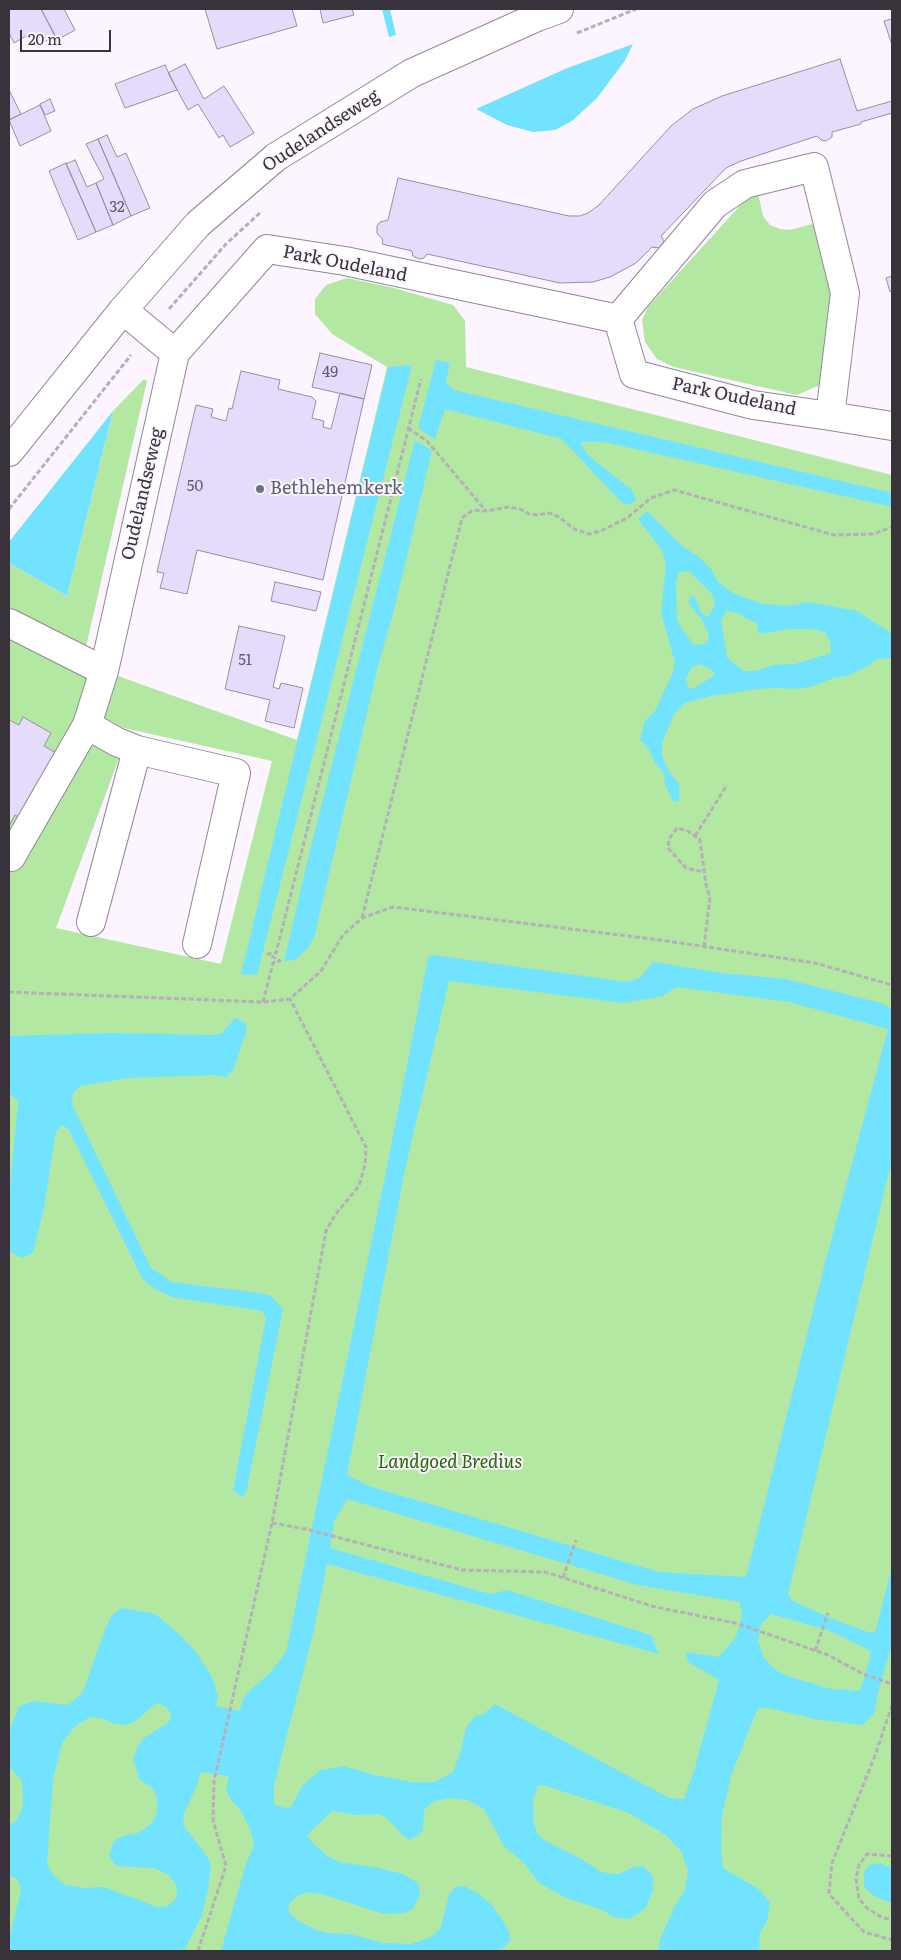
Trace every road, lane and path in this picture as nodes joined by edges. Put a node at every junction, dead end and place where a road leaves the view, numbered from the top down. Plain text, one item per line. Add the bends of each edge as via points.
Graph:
1 (559, 9) edge
2 (123, 310) junction
3 (618, 319) junction
4 (175, 353) junction
5 (421, 379) dead end
6 (830, 416) junction
7 (892, 426) edge
8 (408, 428) junction
9 (9, 452) edge
10 (487, 511) junction
11 (892, 527) edge
12 (9, 622) edge
13 (104, 671) junction
14 (87, 725) junction
15 (137, 750) junction
16 (727, 785) dead end
17 (694, 836) junction
18 (9, 856) edge
19 (704, 872) junction
20 (362, 918) junction
21 (91, 922) dead end
22 (197, 944) dead end
23 (704, 947) junction
24 (892, 985) edge
25 (9, 992) edge
26 (290, 999) junction
27 (263, 1002) junction
28 (272, 1523) junction
29 (576, 1540) dead end
30 (563, 1578) junction
31 (828, 1612) dead end
32 (815, 1650) junction
33 (892, 1684) edge
34 (892, 1705) edge
35 (892, 1750) edge
36 (892, 1759) edge
37 (892, 1856) edge
38 (892, 1920) edge
39 (892, 1940) edge
40 (198, 1951) edge

1 - 2 main road, Oudelandseweg via 412,73 276,157 198,224
2 - 4 main road
2 - 9 main road, Oudelandseweg
3 - 4 main road, Park Oudeland via 267,249
3 - 6 main road, Park Oudeland via 634,374 754,405
3 - 6 main road via 715,204 745,184 814,167 845,293
4 - 13 main road, Oudelandseweg
5 - 8 path
6 - 7 main road
8 - 10 path via 427,441
8 - 27 path via 276,952 268,954 280,961 273,963
10 - 11 path via 508,507 529,514 550,513 574,529 590,534 627,518 651,498 674,490 834,535 873,534
10 - 20 path via 473,510 462,518
12 - 13 main road
13 - 14 main road, Oudelandseweg
14 - 15 main road
14 - 18 main road, Oudelandseweg
15 - 21 main road
15 - 22 main road via 236,772
16 - 17 path
17 - 19 path via 700,840
17 - 19 path via 677,828 669,839 668,848 686,868
19 - 23 path via 710,897
20 - 23 path via 393,908
20 - 26 path via 343,935 321,971
23 - 24 path via 815,963
25 - 27 path
26 - 27 path
26 - 28 path via 366,1147 359,1186 335,1214 326,1232
28 - 30 path via 462,1570 545,1572
28 - 40 path via 214,1781 213,1820 226,1866
29 - 30 path
30 - 32 path via 655,1607 735,1624
31 - 32 path
32 - 33 path via 863,1674
34 - 39 path via 832,1863 829,1894 864,1932
35 - 36 path
37 - 38 path via 867,1854 859,1865 856,1879 859,1899 880,1918

